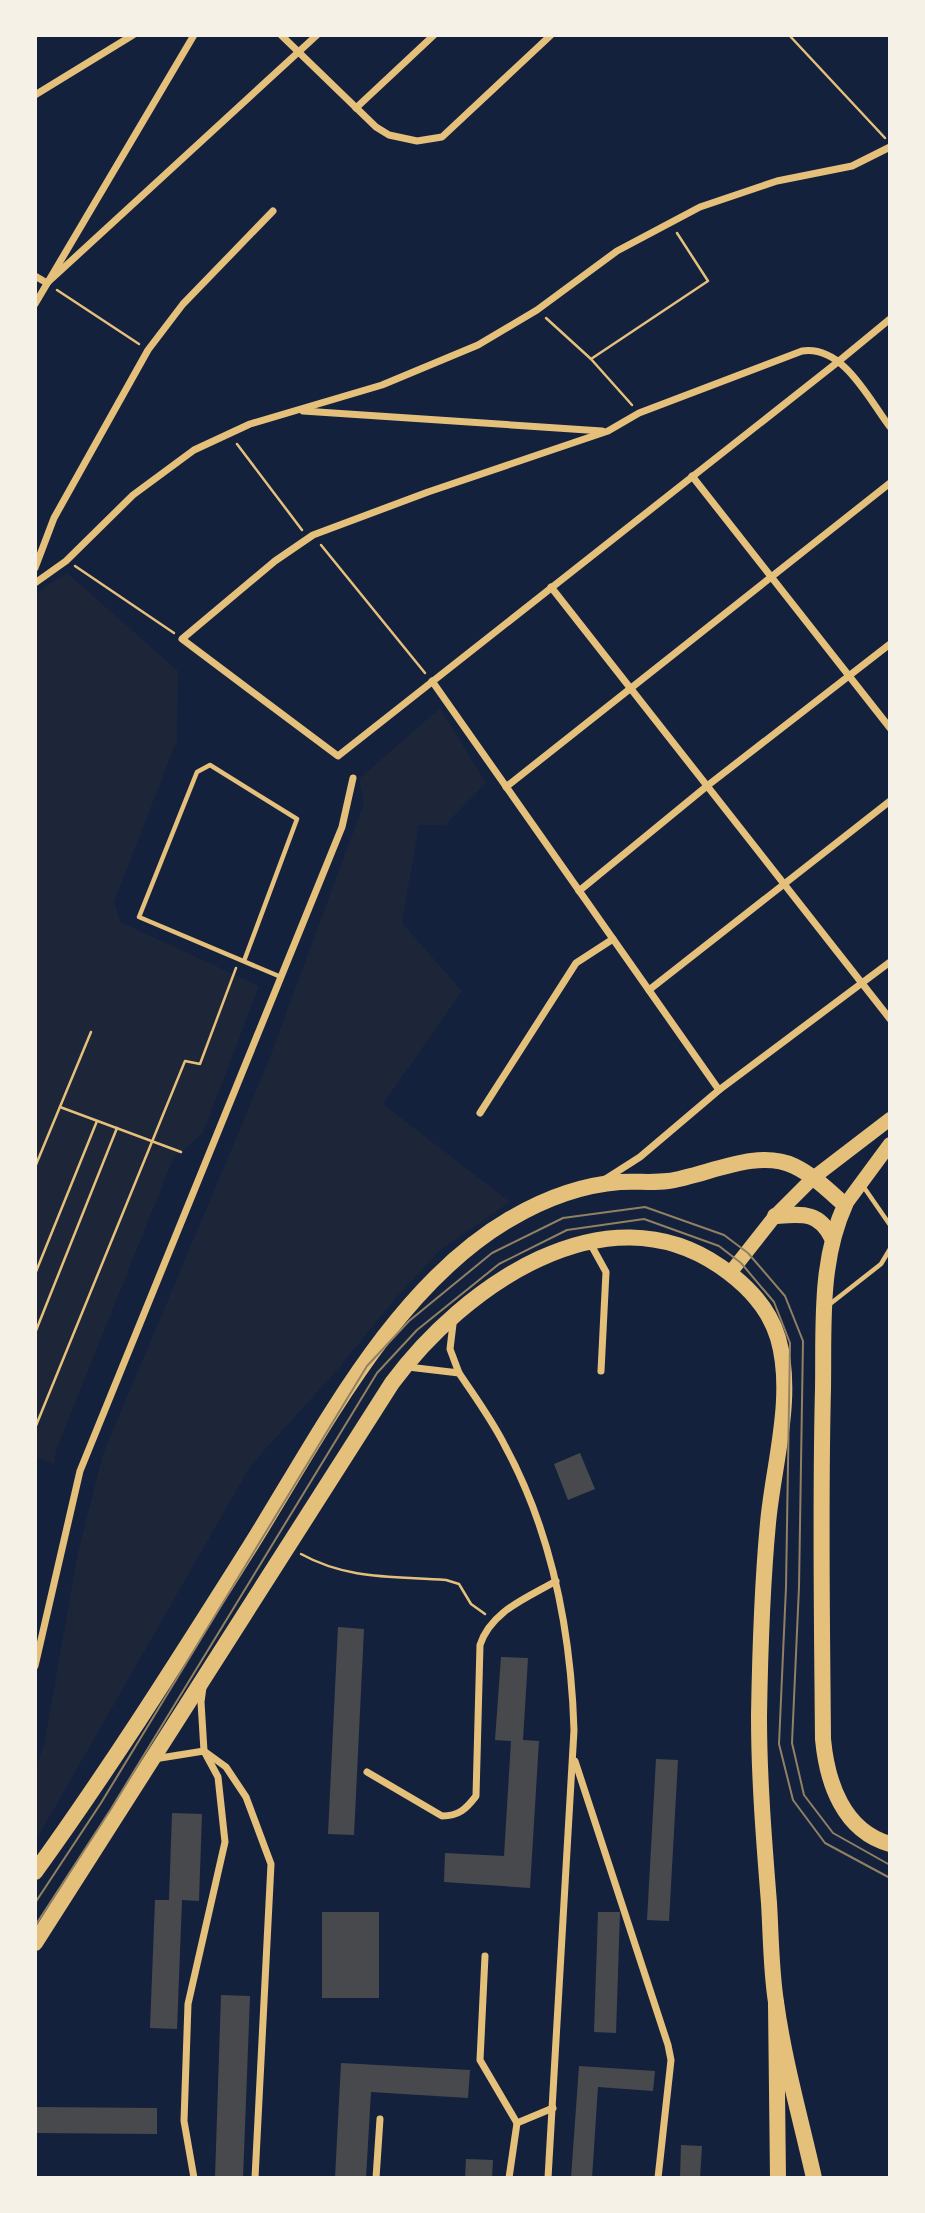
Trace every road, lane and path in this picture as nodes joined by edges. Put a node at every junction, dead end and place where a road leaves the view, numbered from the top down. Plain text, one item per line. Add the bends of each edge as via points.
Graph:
1 (133, 35) edge
2 (194, 35) edge
3 (281, 35) edge
4 (317, 35) edge
5 (434, 35) edge
6 (551, 35) edge
7 (789, 35) edge
8 (298, 53) junction
9 (35, 95) edge
10 (356, 108) junction
11 (890, 145) edge
12 (273, 211) dead end
13 (670, 221) junction
14 (35, 276) edge
15 (47, 284) junction
16 (35, 304) edge
17 (537, 310) junction
18 (890, 319) edge
19 (148, 350) junction
20 (591, 359) junction
21 (839, 361) junction
22 (296, 410) junction
23 (639, 413) junction
24 (890, 427) edge
25 (608, 431) junction
26 (229, 433) junction
27 (692, 476) junction
28 (890, 483) edge
29 (311, 537) junction
30 (66, 561) junction
31 (35, 568) edge
32 (772, 578) junction
33 (35, 583) edge
34 (551, 587) junction
35 (182, 639) junction
36 (890, 644) edge
37 (848, 675) junction
38 (432, 681) junction
39 (632, 690) junction
40 (890, 728) edge
41 (353, 778) dead end
42 (707, 786) junction
43 (506, 787) junction
44 (890, 801) edge
45 (784, 884) junction
46 (579, 891) junction
47 (612, 939) junction
48 (242, 960) junction
49 (890, 962) edge
50 (281, 977) junction
51 (861, 982) junction
52 (649, 990) junction
53 (890, 1019) edge
54 (91, 1032) dead end
55 (719, 1090) junction
56 (58, 1107) junction
57 (480, 1113) dead end
58 (890, 1119) edge
59 (97, 1121) junction
60 (117, 1128) junction
61 (151, 1141) junction
62 (890, 1144) edge
63 (181, 1152) dead end
64 (35, 1167) edge
65 (813, 1178) junction
66 (598, 1184) junction
67 (862, 1185) junction
68 (845, 1205) junction
69 (775, 1216) junction
70 (890, 1225) edge
71 (832, 1238) junction
72 (589, 1240) junction
73 (890, 1249) edge
74 (730, 1273) junction
75 (35, 1274) edge
76 (824, 1309) junction
77 (458, 1314) junction
78 (35, 1333) edge
79 (404, 1367) junction
80 (601, 1371) dead end
81 (459, 1373) junction
82 (35, 1428) edge
83 (287, 1546) junction
84 (556, 1581) junction
85 (493, 1620) junction
86 (44, 1625) junction
87 (35, 1646) edge
88 (35, 1666) edge
89 (205, 1676) junction
90 (204, 1751) junction
91 (573, 1755) junction
92 (153, 1759) junction
93 (367, 1772) dead end
94 (890, 1844) edge
95 (35, 1872) edge
96 (35, 1943) edge
97 (485, 1956) dead end
98 (776, 2003) junction
99 (553, 2108) junction
100 (380, 2119) dead end
101 (517, 2123) junction
102 (194, 2178) edge
103 (255, 2178) edge
104 (376, 2178) edge
105 (509, 2178) edge
106 (548, 2178) edge
107 (658, 2178) edge
108 (778, 2178) edge
109 (814, 2178) edge

1 - 9 street
2 - 15 street
3 - 8 street
4 - 8 street
5 - 10 street
6 - 10 street via 443,137 417,141 389,135
7 - 11 path
8 - 10 street
8 - 15 street
11 - 13 street via 852,166 762,186
12 - 19 street via 183,304
13 - 17 street via 617,251
13 - 20 path via 708,281
14 - 15 street
15 - 16 street
15 - 19 path
17 - 20 path
17 - 22 street via 425,369
18 - 21 street
19 - 31 street via 54,518
20 - 23 path
21 - 23 street via 826,352 802,351
21 - 24 street
21 - 27 street
22 - 25 street
22 - 26 street
23 - 25 street
25 - 29 street
26 - 29 path
26 - 30 street via 162,471
27 - 32 street
27 - 34 street
28 - 32 street
29 - 35 street via 275,561
29 - 38 path
30 - 33 street
30 - 35 path
32 - 37 street
32 - 39 street
34 - 38 street
34 - 39 street
35 - 38 street via 338,757
36 - 37 street
37 - 40 street
37 - 42 street
38 - 43 street
39 - 42 street
39 - 43 street
41 - 50 street via 342,827
42 - 45 street
42 - 46 street
43 - 46 street
44 - 45 street
45 - 51 street
45 - 52 street
46 - 47 street
47 - 52 street
47 - 57 street via 576,963
48 - 48 lane via 139,917 197,772 210,765 297,819
48 - 50 lane
48 - 61 path via 200,1064 185,1061
49 - 51 street
50 - 86 street via 80,1471
51 - 53 street
51 - 55 street
52 - 55 street
54 - 56 path
55 - 66 street via 640,1157
56 - 59 path
56 - 64 path
58 - 65 main road
59 - 60 path
59 - 75 path
60 - 61 path
60 - 78 path
61 - 63 path
61 - 82 path
62 - 67 main road
65 - 66 main road via 793,1165 763,1160 666,1181
65 - 68 main road
65 - 69 main road
66 - 95 main road via 562,1193 509,1219 426,1285 385,1334 205,1618
67 - 68 main road
67 - 70 lane
68 - 71 main road
69 - 71 main road via 812,1216 825,1224
69 - 74 main road
71 - 76 main road
72 - 74 main road via 639,1238 675,1244 700,1252
72 - 77 main road via 526,1266
72 - 80 street via 606,1272
73 - 76 lane via 881,1264
74 - 98 main road via 767,1313 778,1340 782,1369 779,1452 768,1522 759,1717
76 - 94 main road via 821,1458 826,1766 852,1821 867,1835
77 - 79 main road
77 - 81 street via 450,1349
79 - 81 street
79 - 83 main road
81 - 84 street via 506,1446
83 - 85 path via 327,1569 345,1573 459,1584 471,1604
83 - 89 main road
84 - 85 street
84 - 91 street via 573,1681
85 - 93 street via 480,1645 476,1796 468,1807 456,1816 442,1816
86 - 87 street
86 - 88 street
89 - 90 street via 201,1702
89 - 92 main road
90 - 92 street
90 - 102 street via 218,1777 225,1842 188,2004 184,2121
90 - 103 street via 226,1767 246,1797 271,1864
91 - 99 street
91 - 107 street via 670,2053
92 - 96 main road
97 - 101 street via 480,2060
98 - 108 main road
98 - 109 main road
99 - 101 street
99 - 106 street
100 - 104 street
101 - 105 street

